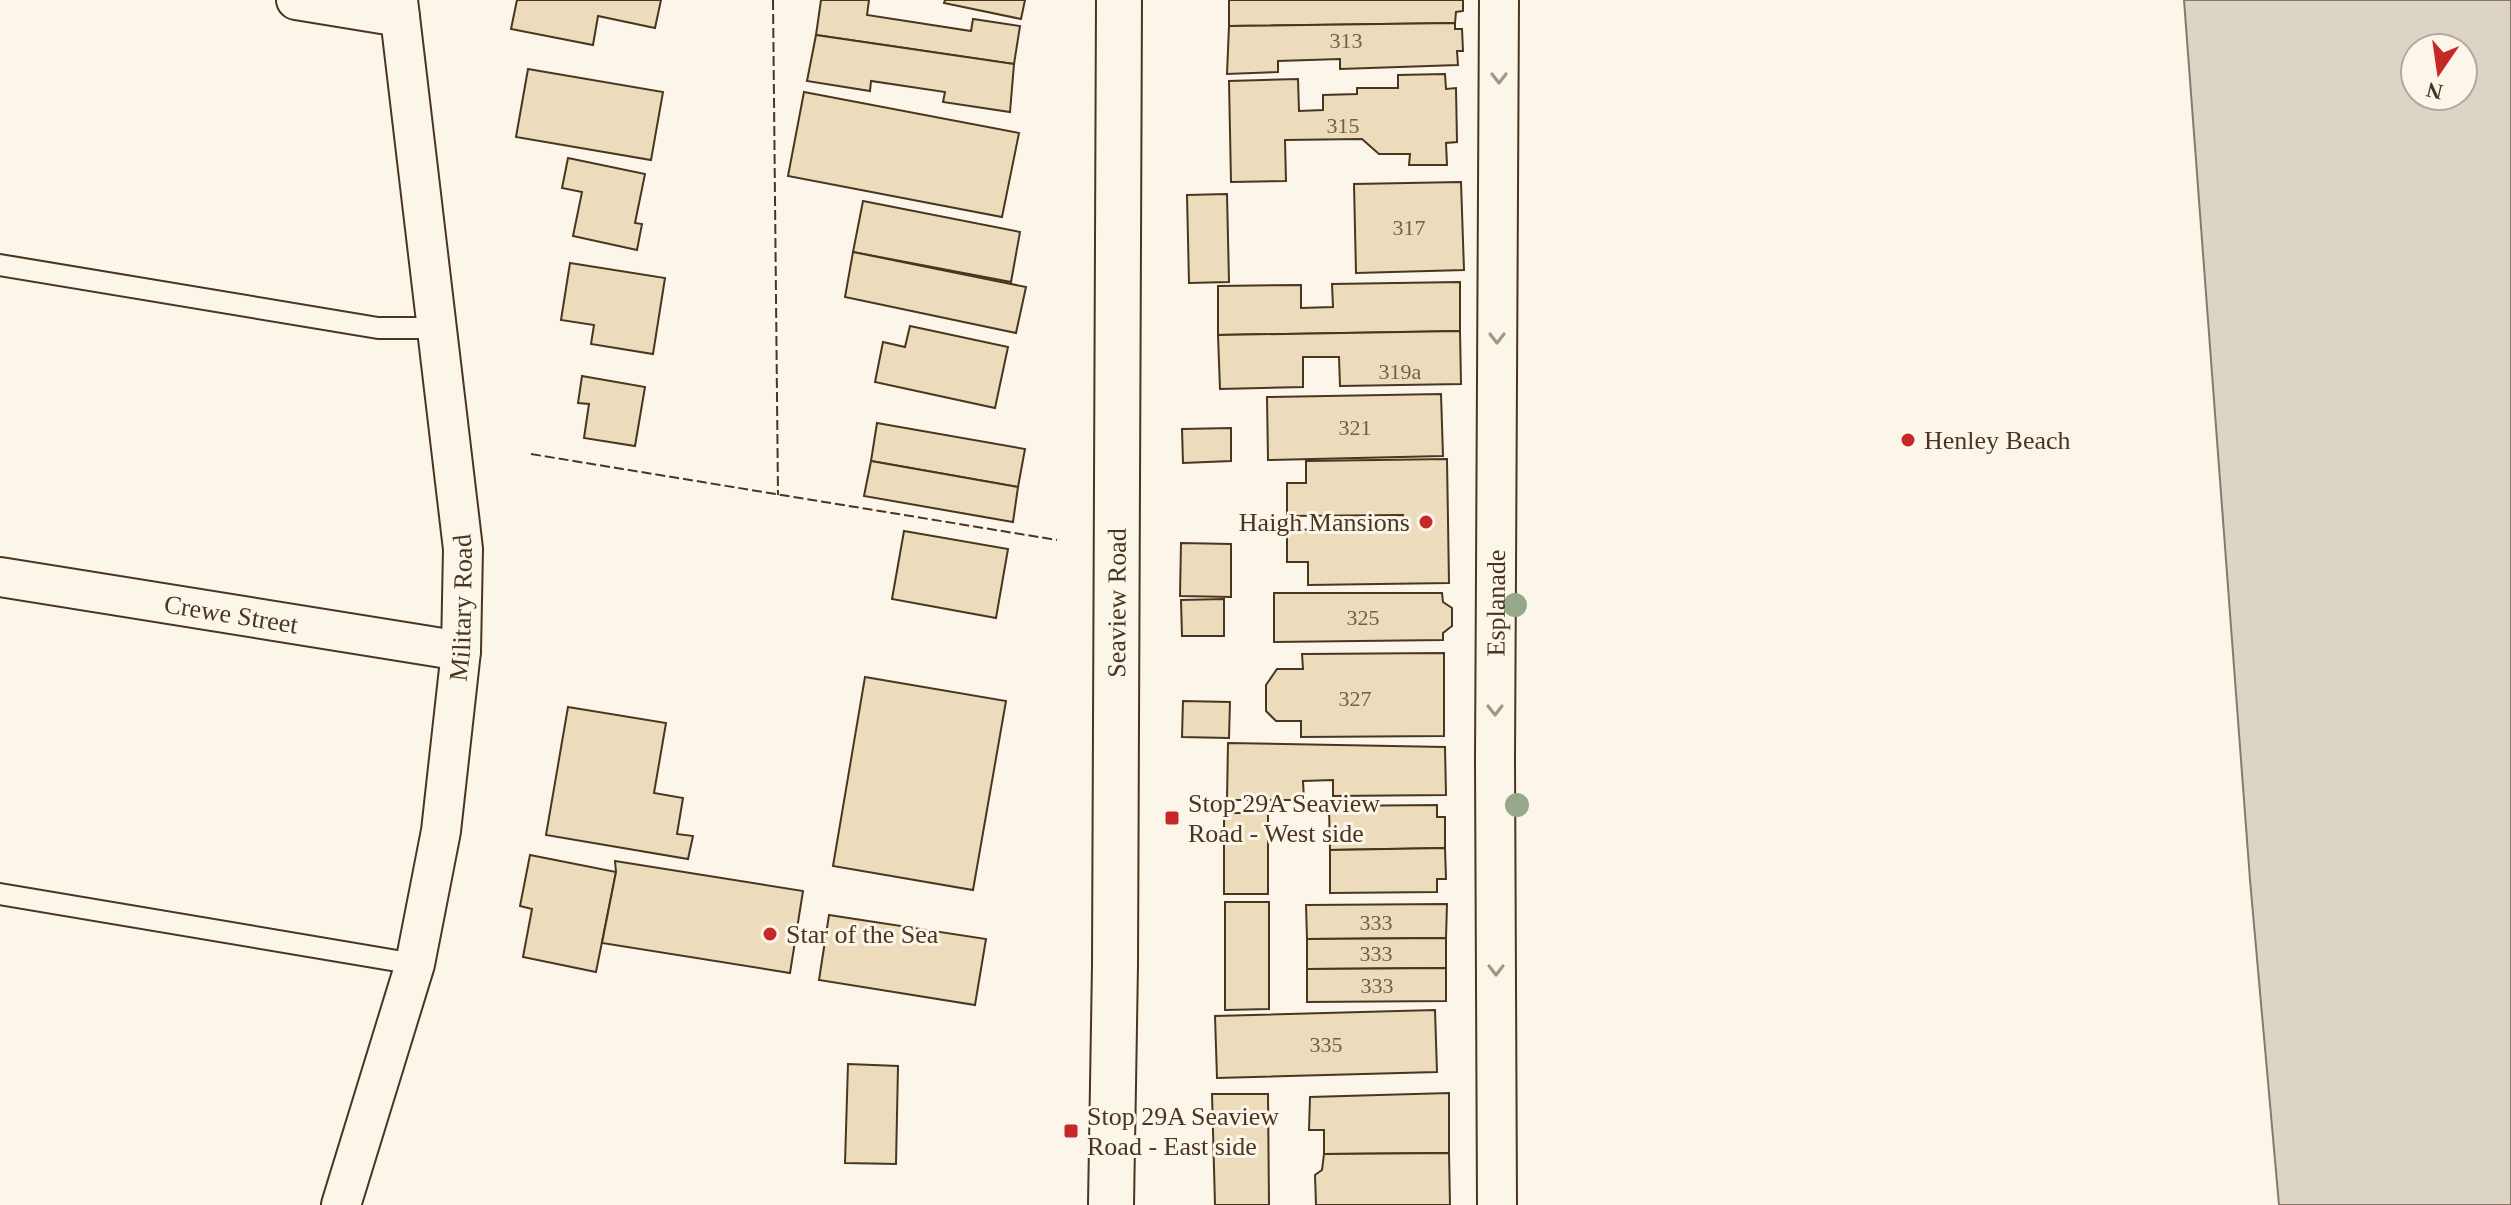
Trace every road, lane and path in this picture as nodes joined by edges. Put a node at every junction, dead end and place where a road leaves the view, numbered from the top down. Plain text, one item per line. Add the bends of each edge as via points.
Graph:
1 (296, 0) edge
2 (1119, 0) edge
3 (1499, 0) edge
4 (399, 9) edge
5 (0, 265) edge
6 (439, 328) junction
7 (0, 577) edge
8 (461, 651) junction
9 (0, 894) edge
10 (415, 964) junction
11 (341, 1205) edge
12 (1111, 1205) edge
13 (1497, 1205) edge

1 - 4 street
2 - 12 main road, Seaview Road
3 -> 13 street, Esplanade
4 - 6 street, Military Road
5 - 6 lane via 378,328
6 - 8 street, Military Road via 463,549
7 - 8 street, Crewe Street
8 - 10 street, Military Road via 441,831
9 - 10 lane
10 - 11 street, Military Road

